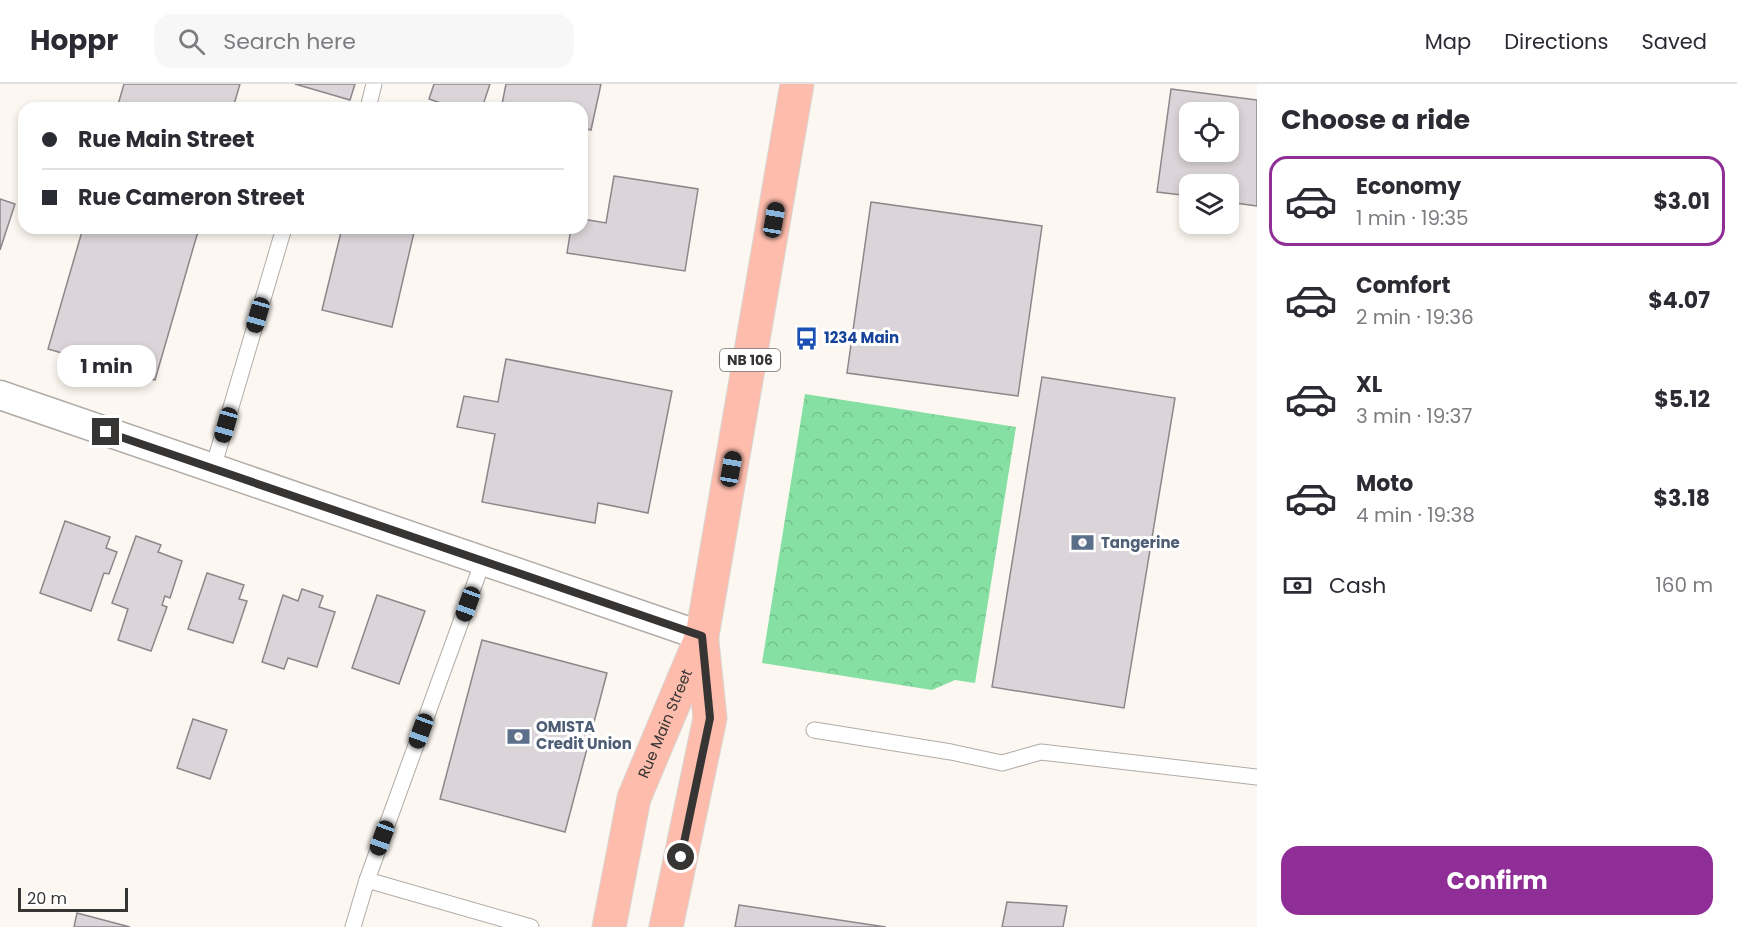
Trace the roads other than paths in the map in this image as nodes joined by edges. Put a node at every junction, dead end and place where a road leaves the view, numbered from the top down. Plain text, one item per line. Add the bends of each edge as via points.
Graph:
1 (374, 84) edge
2 (797, 84) edge
3 (370, 102) edge
4 (282, 234) edge
5 (0, 395) edge
6 (213, 468) junction
7 (483, 561) junction
8 (702, 636) junction
9 (814, 730) dead end
10 (1257, 777) edge
11 (367, 880) junction
12 (353, 927) edge
13 (531, 927) edge
14 (609, 927) edge
15 (666, 927) edge

1 - 3 lane
2 - 8 main road, NB 106
4 - 6 lane
5 - 6 street
6 - 7 street
7 - 8 street
7 - 11 lane
8 - 14 main road, Rue Main Street / NB 106 via 634,798
8 - 15 main road, Rue Main Street / NB 106 via 710,718
9 - 10 lane via 1002,763 1041,752
11 - 12 lane
11 - 13 lane

